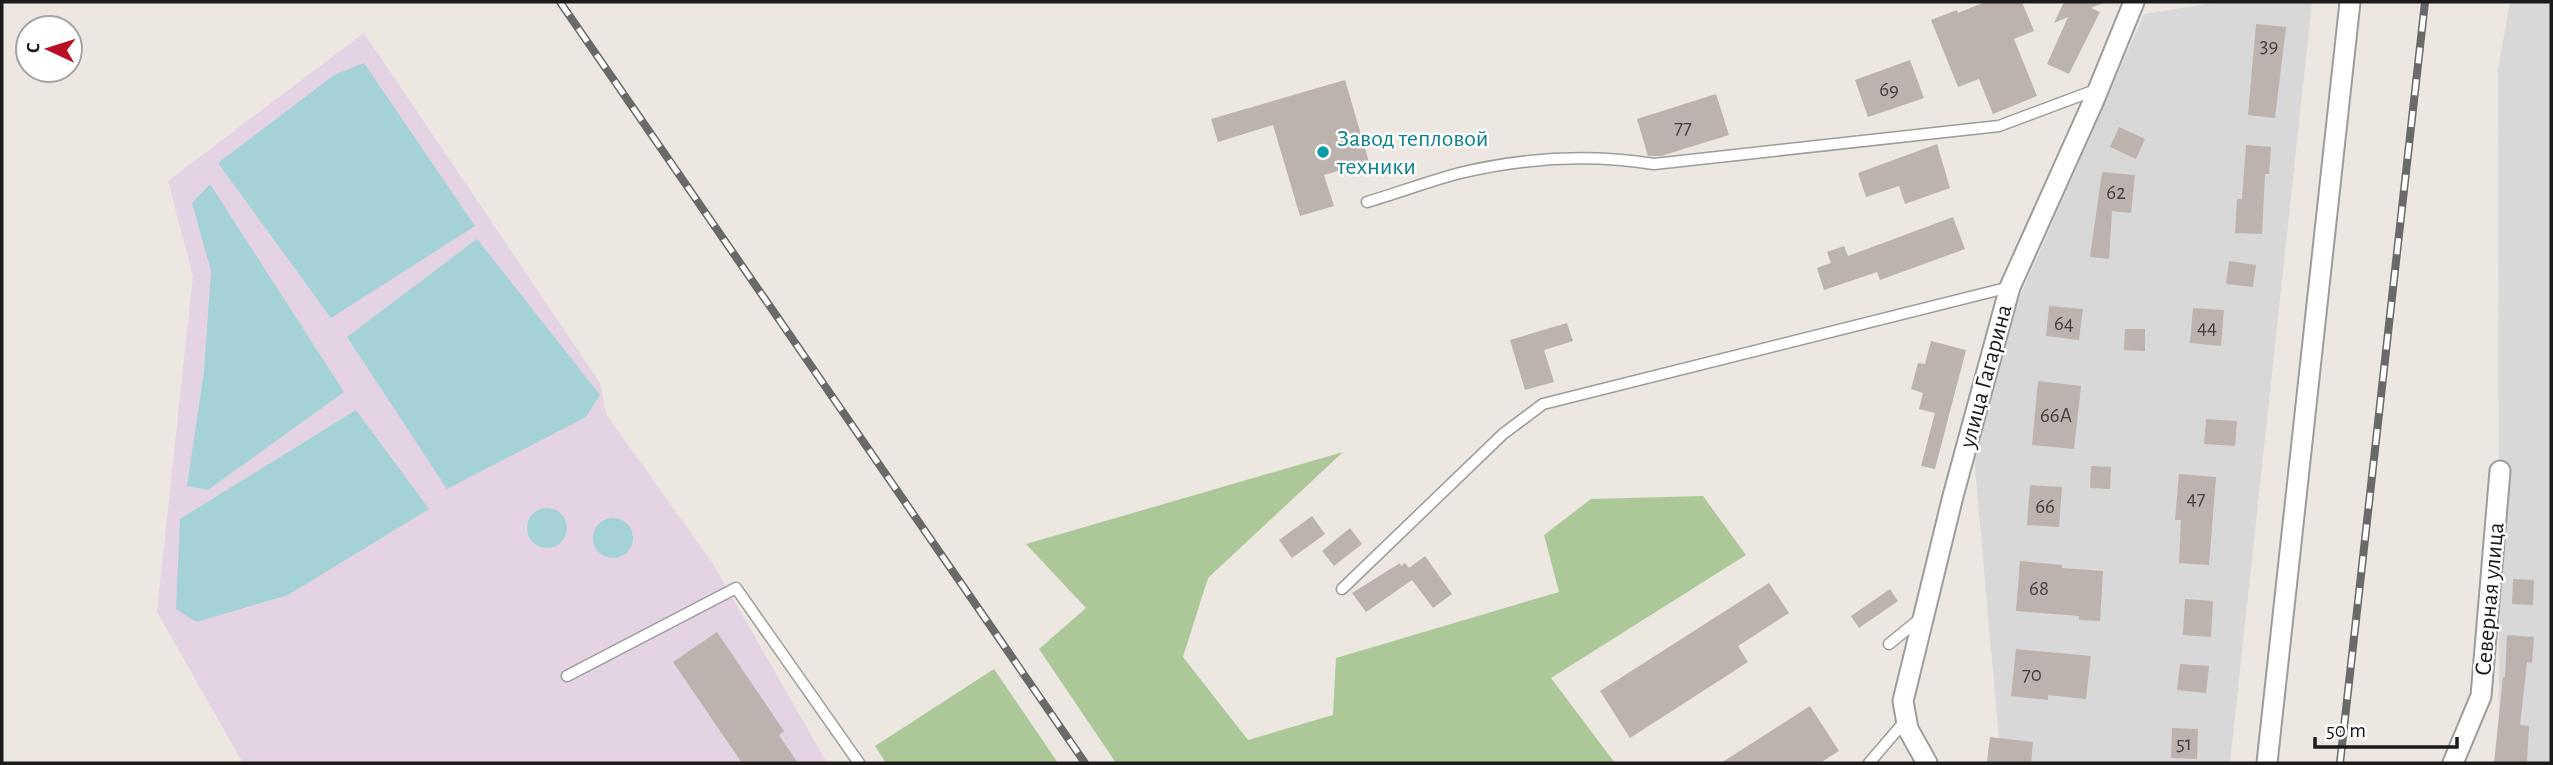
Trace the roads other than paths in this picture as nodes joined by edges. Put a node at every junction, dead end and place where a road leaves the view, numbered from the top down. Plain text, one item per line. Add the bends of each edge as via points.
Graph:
1 (2134, 2) edge
2 (2350, 2) edge
3 (2098, 89) junction
4 (1367, 202) dead end
5 (2010, 287) junction
6 (2500, 471) dead end
7 (1342, 589) dead end
8 (1924, 616) junction
9 (1889, 644) dead end
10 (567, 676) dead end
11 (1906, 720) junction
12 (859, 763) edge
13 (1869, 763) edge
14 (1927, 763) edge
15 (2267, 763) edge
16 (2453, 763) edge

1 - 3 street, улица Гагарина
2 - 15 street
3 - 4 lane via 1999,126 1654,164 1582,158 1520,163 1461,173
3 - 5 street, улица Гагарина
5 - 7 lane via 1543,404 1503,434
5 - 8 street, улица Гагарина
6 - 16 street, Северная улица via 2481,696
8 - 9 lane
8 - 11 street, улица Гагарина via 1903,701
10 - 12 lane via 736,588
11 - 13 lane
11 - 14 street, улица Гагарина

